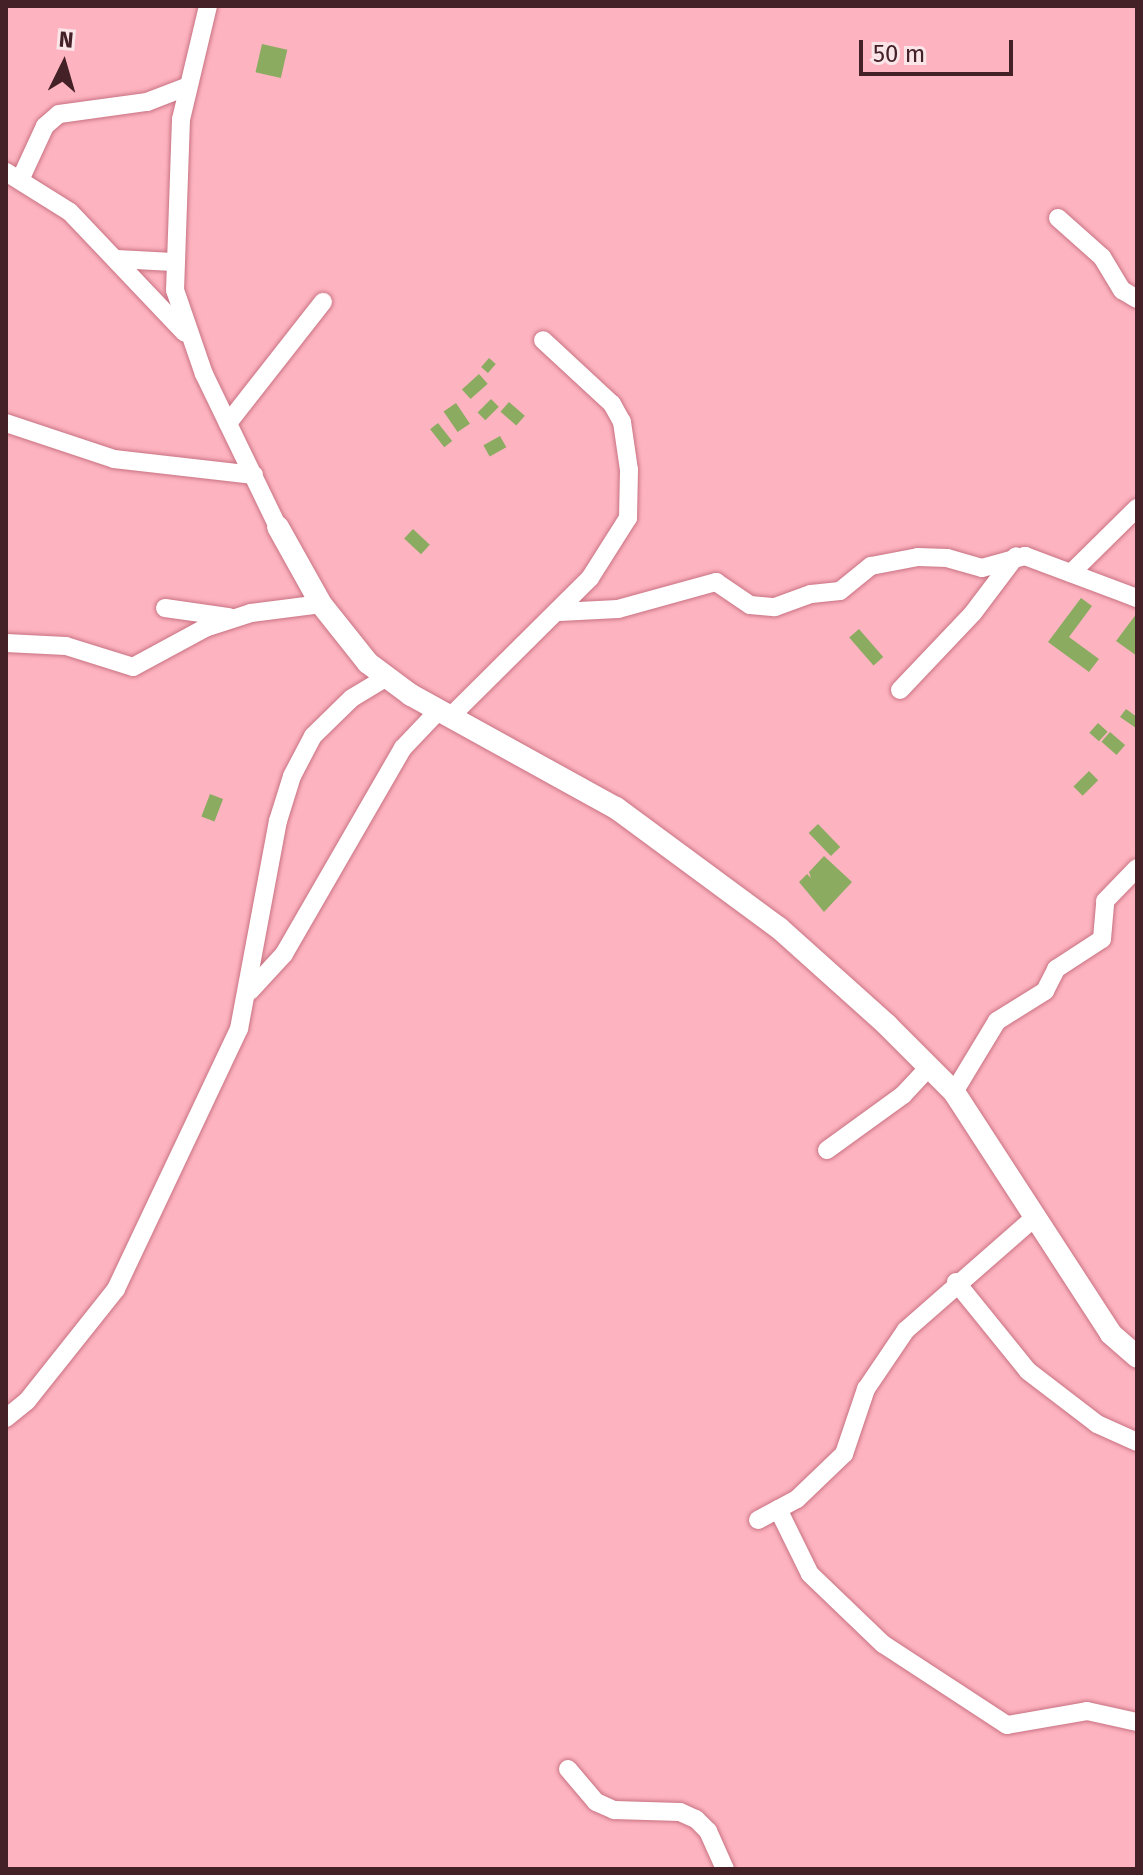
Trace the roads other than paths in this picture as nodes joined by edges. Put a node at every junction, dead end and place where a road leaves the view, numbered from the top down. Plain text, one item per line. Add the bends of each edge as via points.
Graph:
1 (208, 6) edge
2 (186, 87) junction
3 (14, 175) edge
4 (1058, 218) dead end
5 (117, 259) junction
6 (173, 262) junction
7 (1137, 299) edge
8 (323, 302) dead end
9 (190, 338) junction
10 (543, 340) dead end
11 (6, 423) edge
12 (228, 423) junction
13 (254, 475) junction
14 (1137, 508) edge
15 (278, 527) joint
16 (1016, 556) junction
17 (1071, 573) junction
18 (1137, 598) edge
19 (321, 604) junction
20 (165, 608) dead end
21 (559, 612) junction
22 (236, 618) junction
23 (6, 643) edge
24 (387, 677) junction
25 (900, 690) dead end
26 (445, 713) junction
27 (1137, 868) edge
28 (247, 994) junction
29 (929, 1067) junction
30 (954, 1092) junction
31 (827, 1150) dead end
32 (1036, 1216) junction
33 (956, 1282) junction
34 (1137, 1357) edge
35 (6, 1418) edge
36 (1137, 1442) edge
37 (778, 1509) junction
38 (758, 1520) dead end
39 (1137, 1722) edge
40 (568, 1769) dead end
41 (725, 1869) edge

1 - 2 street
2 - 3 street via 147,102 59,114 45,126
2 - 6 street
3 - 5 street via 70,212
4 - 7 street via 1102,257 1122,290
5 - 6 street
5 - 9 street
6 - 9 street via 175,290
8 - 12 street
9 - 12 street
10 - 21 street via 612,404 622,422 629,470 628,518 620,538
11 - 13 street via 114,459
12 - 13 street
13 - 15 street
14 - 17 street
15 - 19 street
16 - 17 street
16 - 21 street via 982,568 947,558 895,559 858,572 840,591 811,594 775,607 750,605 716,582 618,609
16 - 25 street via 973,613
17 - 18 street
19 - 22 street
19 - 24 street via 368,663
20 - 22 street
21 - 26 street
22 - 23 street via 133,667 66,646
24 - 26 street
24 - 28 street via 352,698 313,736 292,776 278,821
26 - 28 street via 396,758 284,954
26 - 29 street via 616,808 694,863 779,928
27 - 30 street via 1107,896 1104,936 1056,969 1045,991 997,1021
28 - 35 street via 239,1029 116,1289 27,1401
29 - 30 street
29 - 31 street via 903,1095
30 - 32 street
32 - 33 street
32 - 34 street via 1111,1334
33 - 36 street via 1028,1371 1097,1424
33 - 37 street via 906,1330 866,1389 844,1454 797,1499
37 - 38 street
37 - 39 street via 810,1574 883,1644 1007,1725 1087,1711
40 - 41 street via 596,1802 614,1810 680,1812 696,1819 708,1831

